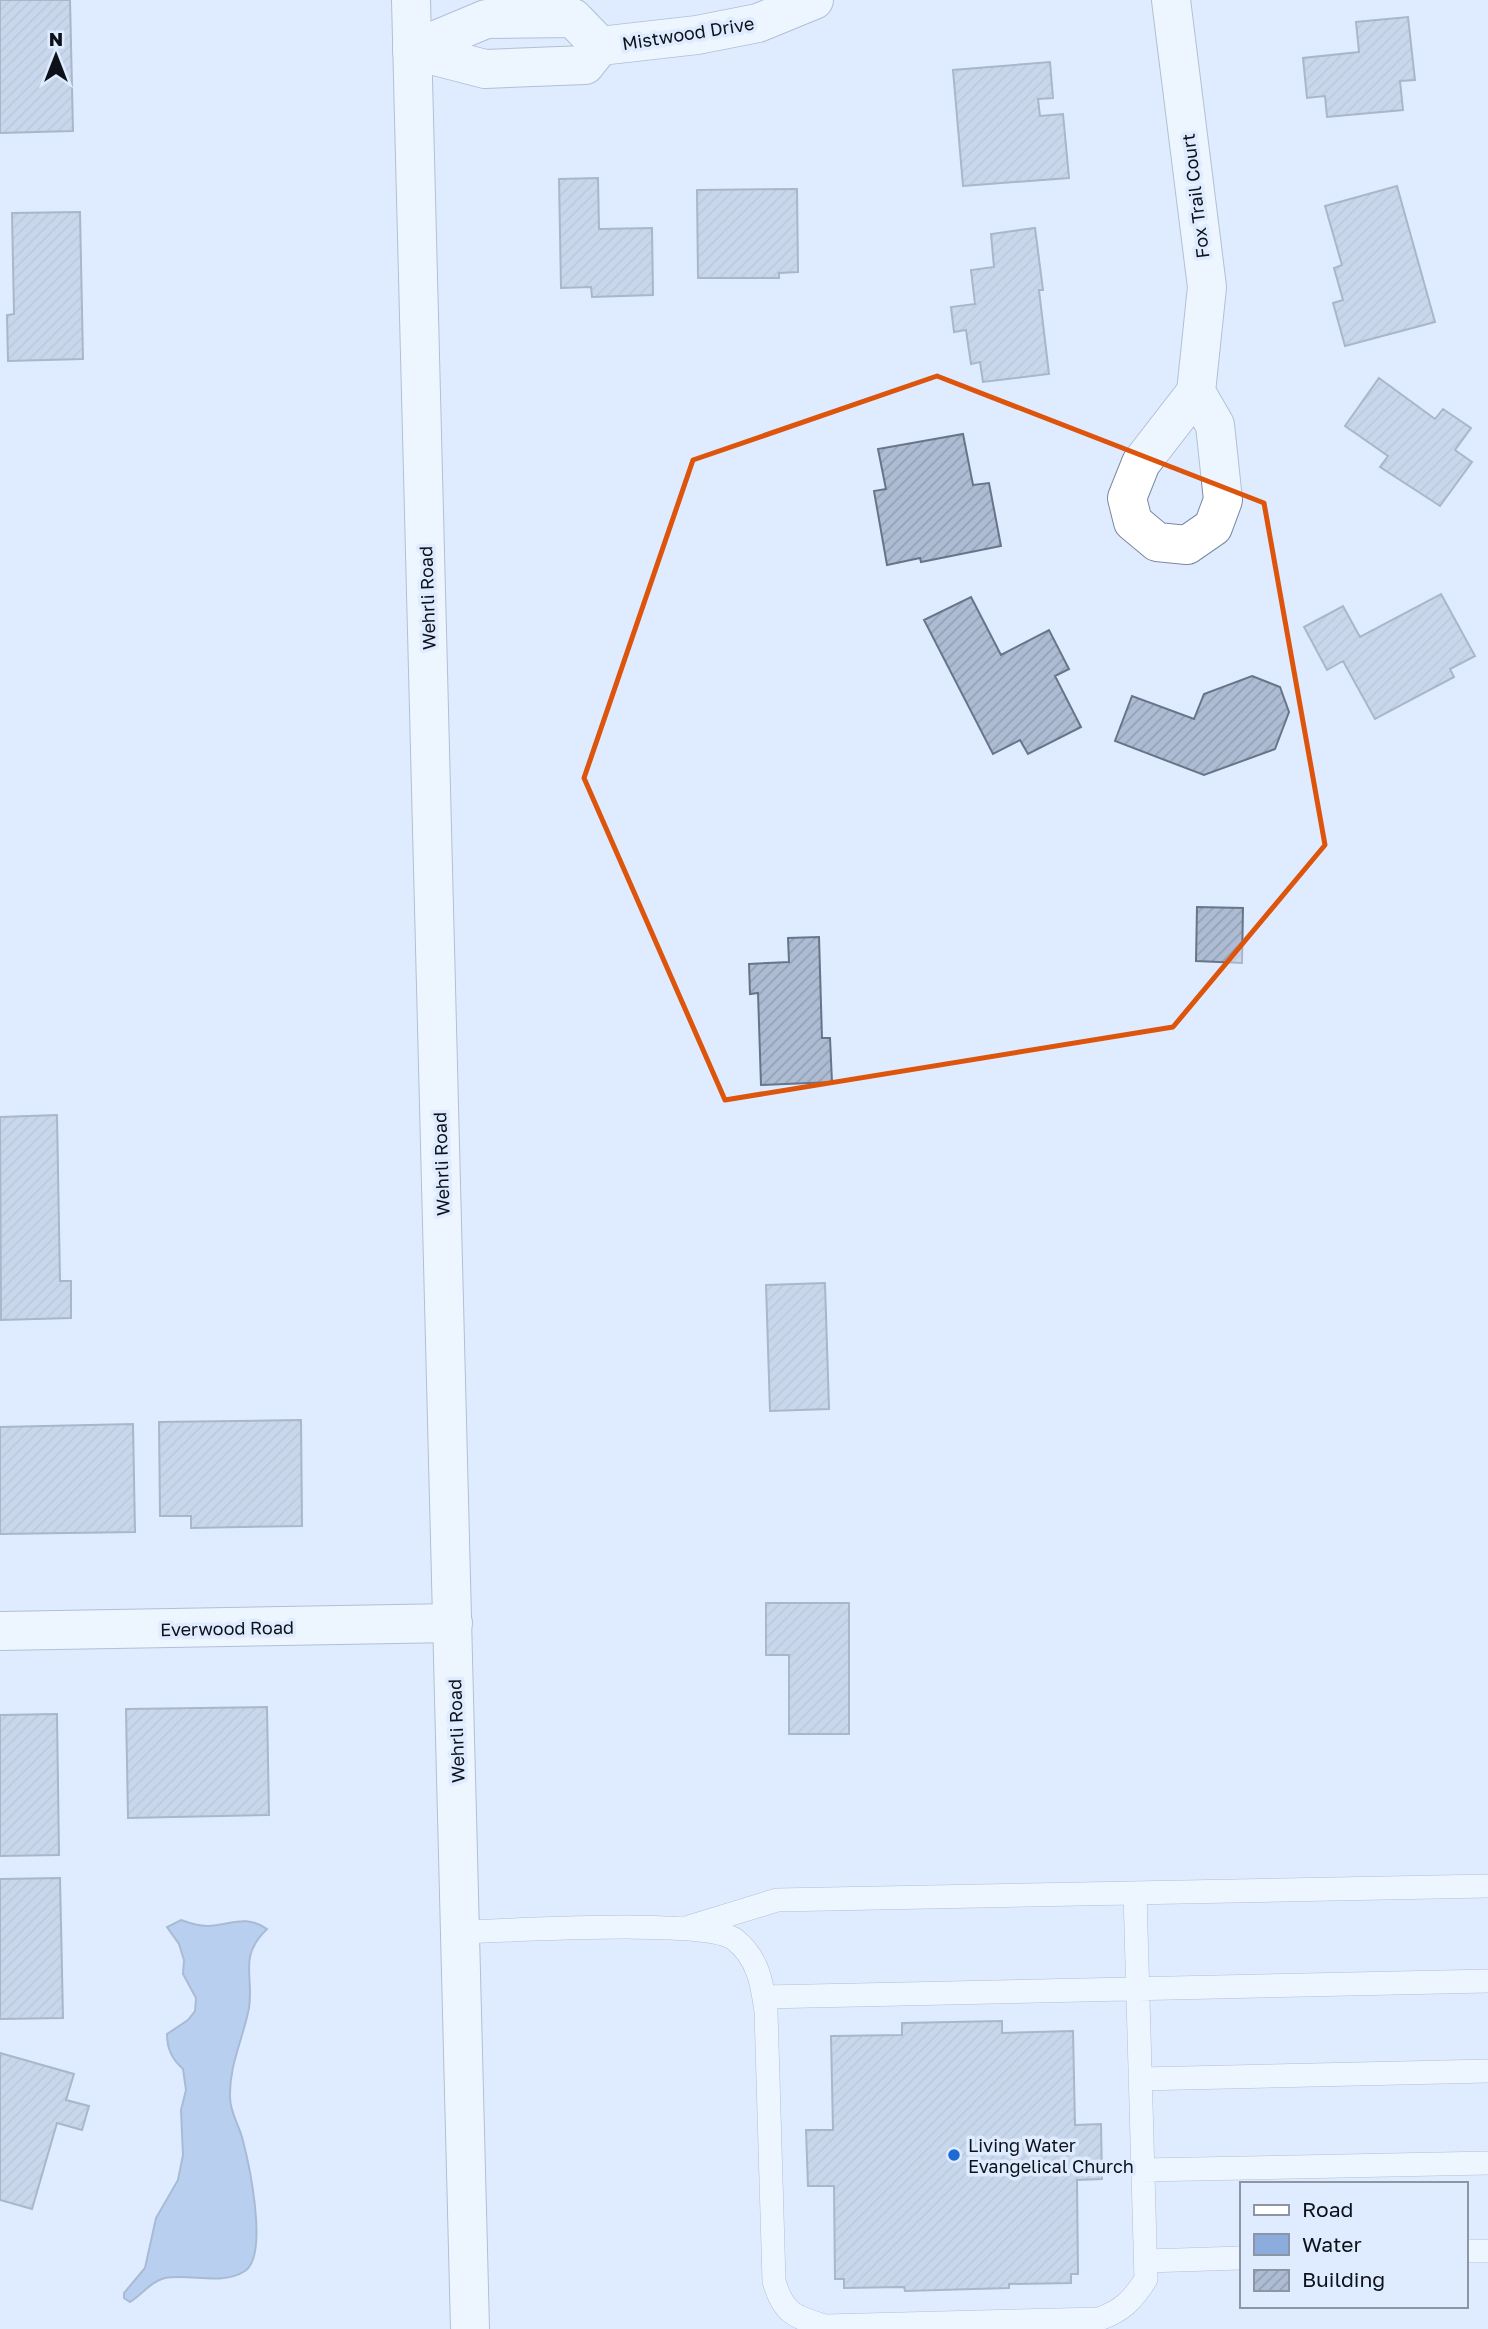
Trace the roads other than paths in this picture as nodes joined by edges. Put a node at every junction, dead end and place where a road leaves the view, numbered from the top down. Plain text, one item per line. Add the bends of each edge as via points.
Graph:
1 (411, 0) edge
2 (814, 0) edge
3 (1171, 0) edge
4 (412, 50) junction
5 (1196, 392) dead end
6 (453, 1623) junction
7 (0, 1632) edge
8 (1488, 1886) edge
9 (1135, 1893) junction
10 (689, 1927) junction
11 (461, 1932) junction
12 (1488, 1980) edge
13 (1138, 1989) junction
14 (764, 1997) junction
15 (1488, 2071) edge
16 (1140, 2079) junction
17 (1488, 2163) edge
18 (1143, 2170) junction
19 (1467, 2251) edge
20 (1488, 2251) edge
21 (1240, 2258) edge
22 (1146, 2261) junction
23 (470, 2329) edge

1 - 4 main road, Wehrli Road
2 - 4 main road, Mistwood Drive via 758,23 600,46 585,65 485,69
3 - 5 main road, Fox Trail Court via 1206,287
4 - 6 main road, Wehrli Road
6 - 7 main road, Everwood Road
6 - 11 main road, Wehrli Road
8 - 9 lane
9 - 10 lane via 777,1900
9 - 13 lane
10 - 11 lane
10 - 14 lane via 732,1937 750,1954 762,1979
11 - 23 main road, Wehrli Road
12 - 13 lane
13 - 14 lane
13 - 16 lane
14 - 22 lane via 774,2281 780,2303 799,2319 825,2326 1099,2319 1134,2300 1146,2279
15 - 16 lane
16 - 18 lane
17 - 18 lane
18 - 22 lane
19 - 20 lane
21 - 22 lane

